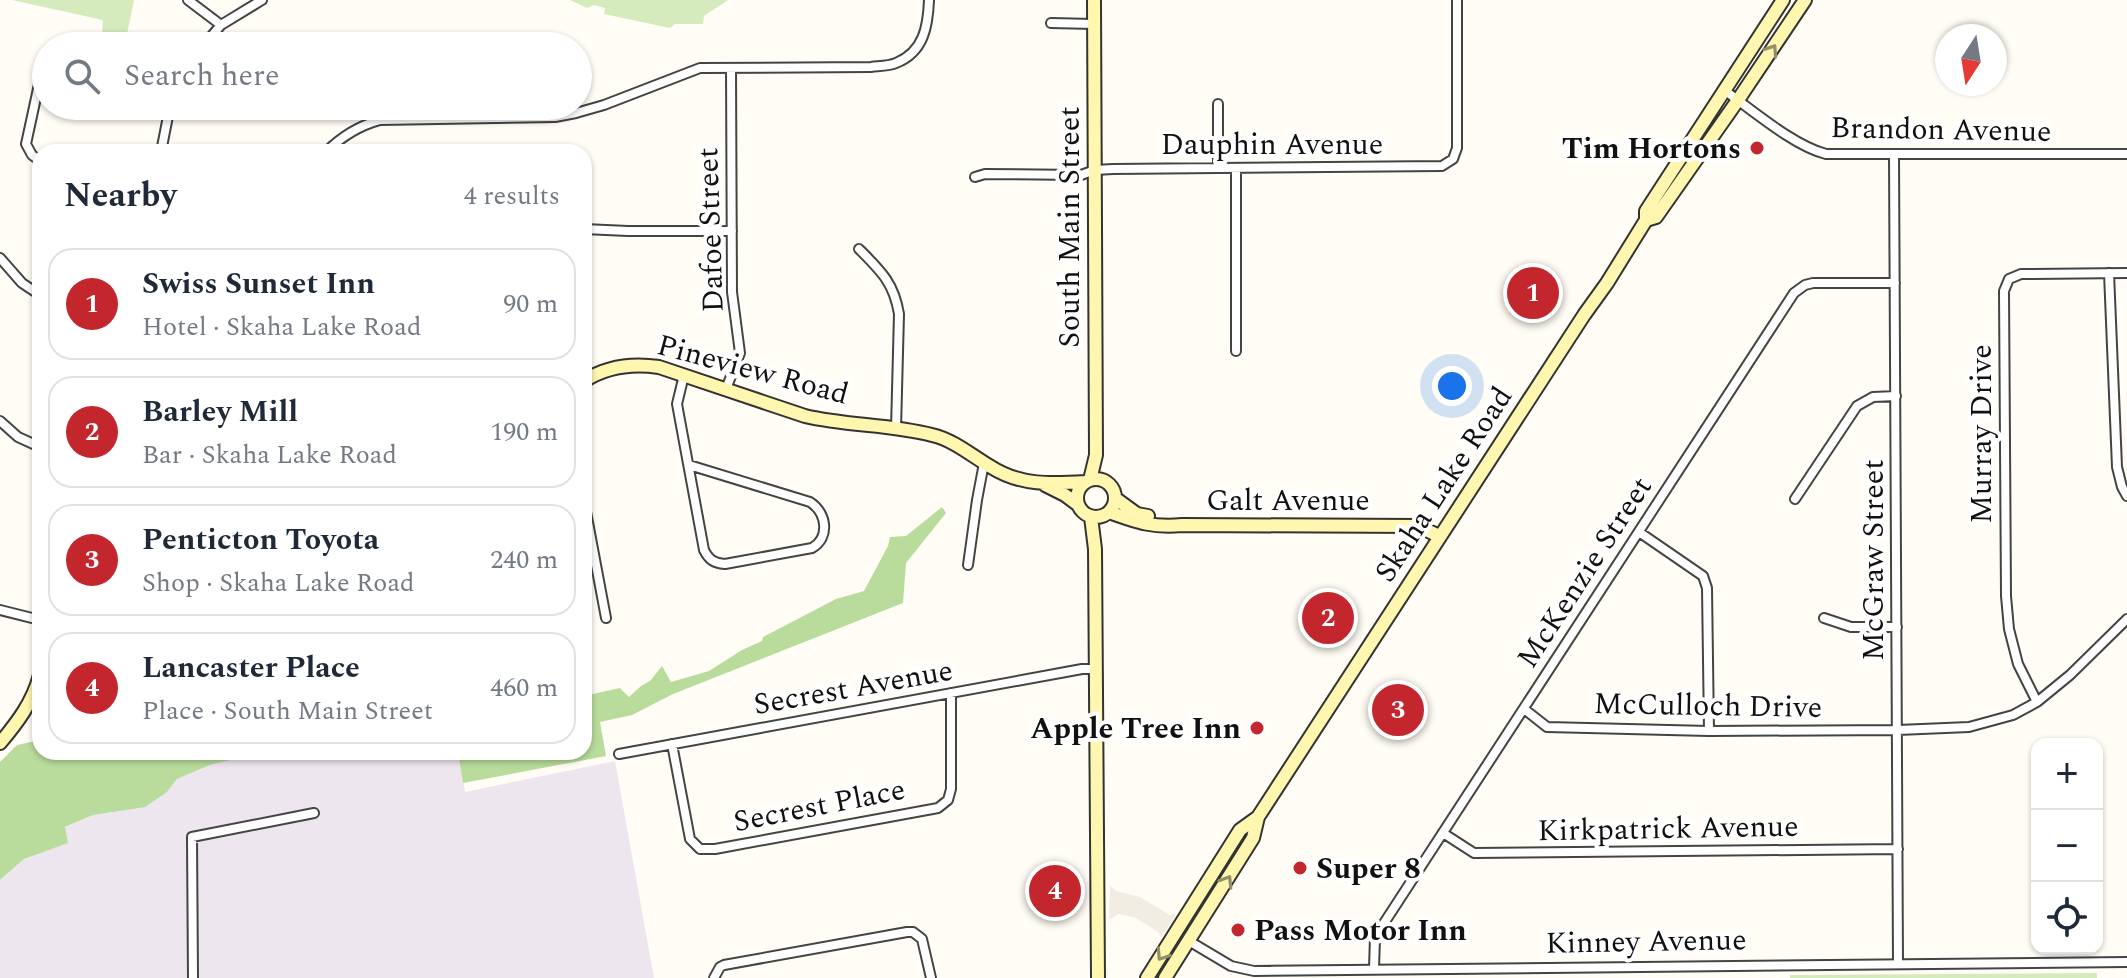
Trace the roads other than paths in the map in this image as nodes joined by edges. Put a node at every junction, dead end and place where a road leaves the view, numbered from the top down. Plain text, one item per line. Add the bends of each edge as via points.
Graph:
1 (188, 0) edge
2 (262, 0) edge
3 (929, 0) edge
4 (1094, 0) edge
5 (1457, 0) edge
6 (1783, 0) edge
7 (1805, 0) edge
8 (1051, 23) dead end
9 (1094, 24) junction
10 (221, 25) junction
11 (215, 32) edge
12 (731, 68) junction
13 (1724, 90) junction
14 (1738, 100) junction
15 (1218, 104) dead end
16 (592, 108) edge
17 (32, 116) edge
18 (167, 120) edge
19 (380, 120) edge
20 (163, 144) edge
21 (335, 144) edge
22 (2127, 154) edge
23 (32, 155) edge
24 (1894, 155) junction
25 (1218, 168) junction
26 (1236, 168) junction
27 (1095, 170) junction
28 (975, 177) dead end
29 (1646, 220) junction
30 (592, 229) edge
31 (732, 231) junction
32 (859, 249) dead end
33 (0, 258) edge
34 (2109, 273) junction
35 (2127, 273) edge
36 (1895, 283) junction
37 (32, 290) edge
38 (1236, 351) dead end
39 (684, 375) junction
40 (592, 378) edge
41 (2127, 378) edge
42 (2114, 379) junction
43 (726, 389) junction
44 (1896, 396) junction
45 (0, 421) edge
46 (896, 429) junction
47 (32, 443) edge
48 (1096, 455) junction
49 (984, 463) junction
50 (689, 465) junction
51 (1088, 481) junction
52 (1105, 482) junction
53 (1043, 484) junction
54 (2127, 496) edge
55 (1115, 498) junction
56 (1795, 499) dead end
57 (1077, 504) junction
58 (1107, 514) junction
59 (1091, 517) junction
60 (1182, 525) junction
61 (1413, 526) junction
62 (1639, 532) junction
63 (1439, 536) junction
64 (592, 545) edge
65 (1095, 549) junction
66 (1430, 550) junction
67 (595, 561) junction
68 (592, 562) edge
69 (968, 565) dead end
70 (0, 610) edge
71 (32, 618) edge
72 (606, 618) dead end
73 (1824, 618) dead end
74 (2126, 622) edge
75 (1897, 627) junction
76 (1096, 669) junction
77 (951, 693) junction
78 (32, 699) edge
79 (2037, 702) junction
80 (1524, 709) junction
81 (1898, 730) junction
82 (1709, 731) junction
83 (0, 743) edge
84 (672, 744) junction
85 (619, 754) dead end
86 (314, 813) dead end
87 (1258, 817) junction
88 (1443, 833) junction
89 (1898, 849) junction
90 (1176, 932) junction
91 (1189, 941) junction
92 (2127, 962) edge
93 (1898, 964) junction
94 (1374, 969) junction
95 (1502, 973) edge
96 (193, 978) edge
97 (714, 978) edge
98 (931, 978) edge
99 (1098, 978) edge
100 (1147, 978) edge
101 (1165, 978) edge

1 - 10 street
2 - 10 street
3 - 12 street via 923,42 895,64
4 - 9 street, South Main Street
5 - 26 street, Dauphin Avenue via 1458,141 1449,162 1433,167
6 - 13 street, Skaha Lake Road
14 -> 7 street, Skaha Lake Road
8 - 9 street
9 - 27 street, South Main Street
10 - 11 street
12 - 16 street via 700,68
12 - 31 street, Dafoe Street
13 - 14 street, Brandon Avenue
13 - 29 street, Skaha Lake Road via 1646,211
14 - 24 street, Brandon Avenue via 1818,152
14 - 29 street, Skaha Lake Road via 1656,217
15 - 25 street
17 - 23 street via 26,144
18 - 20 street
19 - 21 street
22 - 24 street, Brandon Avenue
24 - 36 street, McGraw Street
25 - 26 street, Dauphin Avenue
25 - 27 street, Dauphin Avenue
26 - 38 street
27 - 28 street, Dauphin Avenue via 1081,175
27 - 48 street, South Main Street
29 - 63 street, Skaha Lake Road
30 - 31 street
31 - 43 street, Dafoe Street via 740,353
32 - 46 street via 896,295
33 - 37 street
34 - 35 street, Murray Drive
34 - 42 street
34 - 79 street, Murray Drive via 2021,274 2009,279 2004,291 2006,596 2018,664
36 - 44 street, McGraw Street
36 - 62 street, McKenzie Street via 1813,283 1799,288
39 - 40 street, Pineview Road via 642,365
39 - 43 street, Pineview Road
39 - 50 street via 677,404
41 - 42 street
42 - 54 street via 2117,467
43 - 46 street, Pineview Road via 819,419
44 - 56 street via 1873,397 1857,406
44 - 75 street, McGraw Street
45 - 47 street
46 - 49 street, Pineview Road via 942,438
48 - 51 street, South Main Street
48 - 52 street, South Main Street
49 - 53 street, Pineview Road via 1008,477
49 - 69 street
50 - 50 street via 704,550 715,563 812,548 824,538 822,514 810,502
51 - 52 street
51 - 53 street, Pineview Road
51 - 57 street via 1077,494
52 - 55 street
53 - 57 street, Pineview Road
55 - 58 street
55 - 60 street, Galt Avenue via 1137,514
57 - 59 street
58 - 59 street
58 - 60 street, Galt Avenue via 1160,527
58 - 65 street
59 - 65 street
60 - 61 street, Galt Avenue
61 - 63 street, Galt Avenue
61 - 66 street
62 - 80 street, McKenzie Street
62 - 82 street via 1703,576
63 - 66 street, Skaha Lake Road
64 - 67 street
65 - 76 street
66 - 87 street, Skaha Lake Road
67 - 68 street
67 - 72 street
70 - 71 street
73 - 75 street via 1851,627
74 - 79 street, McCulloch Drive
75 - 81 street, McGraw Street
76 - 77 street, Secrest Avenue
76 - 99 street
77 - 84 street, Secrest Avenue
77 - 84 street, Secrest Place via 951,789 938,808 715,849 700,849 690,839
78 - 83 street
79 - 81 street, McCulloch Drive via 1969,727
80 - 82 street, McCulloch Drive via 1547,727
80 - 88 street, McKenzie Street
81 - 82 street, McCulloch Drive
81 - 89 street, McGraw Street
84 - 85 street, Secrest Avenue
86 - 96 street via 192,837
87 - 90 street, Skaha Lake Road via 1240,830
91 -> 87 street, Skaha Lake Road via 1253,838
88 - 89 street, Kirkpatrick Avenue via 1474,853
88 - 94 street, McKenzie Street via 1375,937
89 - 93 street, McGraw Street
90 - 91 street, Kinney Avenue
90 -> 100 street, Skaha Lake Road
91 - 94 street, Kinney Avenue via 1241,969
91 - 101 street, Skaha Lake Road
92 - 93 street, Kinney Avenue
93 - 95 street, Kinney Avenue
94 - 95 street, Kinney Avenue
97 - 98 street via 724,965 913,932 922,939

